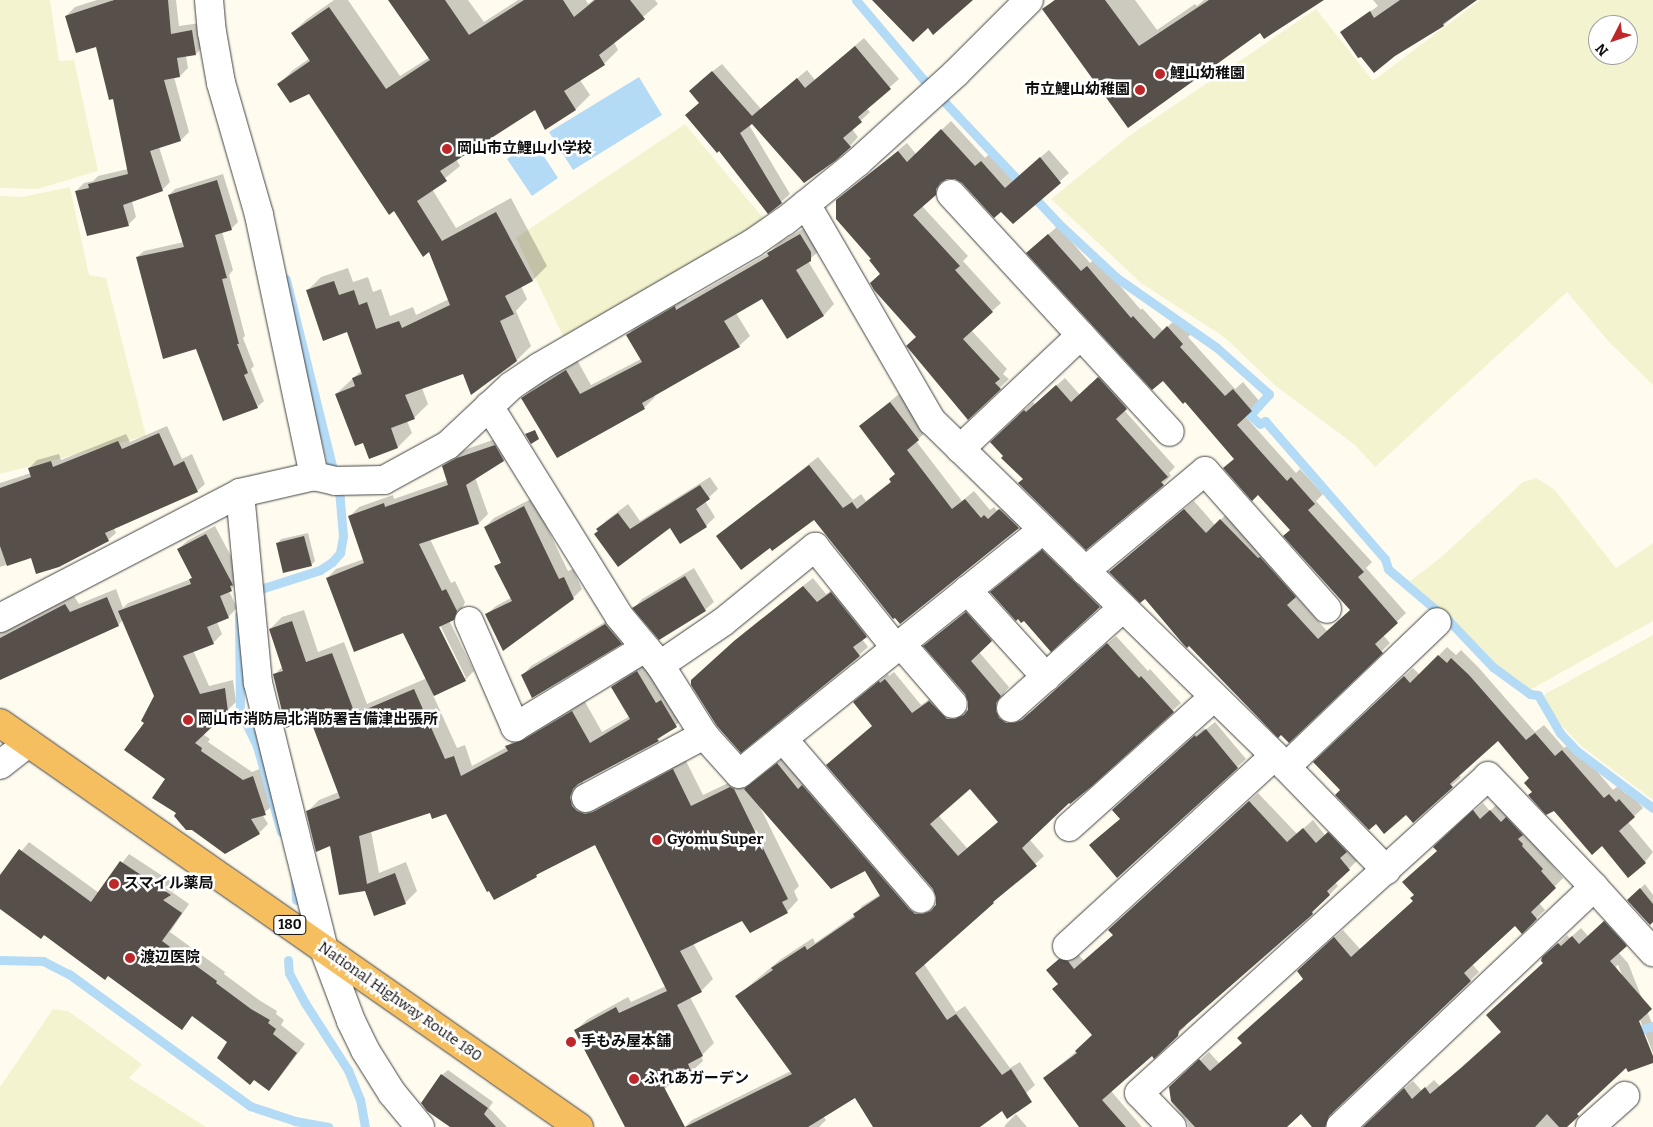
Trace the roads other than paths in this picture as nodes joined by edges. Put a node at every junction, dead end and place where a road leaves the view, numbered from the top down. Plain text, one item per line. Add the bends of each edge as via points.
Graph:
1 (209, 0) edge
2 (1029, 0) edge
3 (951, 194) dead end
4 (806, 204) junction
5 (1080, 335) junction
6 (489, 406) junction
7 (1170, 432) dead end
8 (960, 449) junction
9 (314, 476) junction
10 (240, 493) junction
11 (1042, 530) junction
12 (1085, 570) junction
13 (967, 590) junction
14 (1123, 608) junction
15 (1327, 610) dead end
16 (0, 618) edge
17 (469, 622) dead end
18 (1437, 622) dead end
19 (898, 646) junction
20 (652, 657) junction
21 (1046, 677) junction
22 (1214, 697) junction
23 (953, 704) dead end
24 (1011, 708) dead end
25 (0, 724) edge
26 (704, 735) junction
27 (783, 740) junction
28 (28, 743) junction
29 (1280, 762) junction
30 (0, 765) edge
31 (586, 798) dead end
32 (1069, 827) dead end
33 (1386, 870) junction
34 (1594, 887) junction
35 (921, 899) dead end
36 (1068, 946) dead end
37 (324, 949) junction
38 (1653, 952) edge
39 (1625, 1096) dead end
40 (420, 1127) edge
41 (579, 1127) edge
42 (1172, 1127) edge
43 (1340, 1127) edge
44 (1590, 1127) edge

1 - 9 street via 222,83 259,215
2 - 4 street via 956,73 858,162
3 - 5 street
4 - 6 street via 752,243 539,366
4 - 8 street via 932,421
5 - 7 street
5 - 8 street
6 - 9 street via 448,445 384,480 335,481
6 - 20 street via 619,616
8 - 11 street
9 - 10 street
10 - 16 street
10 - 37 street via 258,682
11 - 12 street
11 - 13 street
12 - 14 street
12 - 15 street via 1205,471
13 - 19 street
13 - 21 street
14 - 21 street
14 - 22 street
17 - 20 street via 515,727
18 - 29 street
19 - 20 street via 815,547 722,622
19 - 23 street
19 - 27 street
20 - 26 street
21 - 24 street
22 - 29 street
22 - 32 street
25 - 28 highway, National Highway Route 180 / 180
26 - 27 street via 739,774
26 - 31 street
27 - 35 street
28 - 30 street
28 - 37 highway, National Highway Route 180 / 180
29 - 33 street
29 - 36 street
33 - 34 street via 1488,776
33 - 42 street via 1139,1093
34 - 38 street
34 - 43 street
37 - 40 street via 365,1050
37 - 41 highway, National Highway Route 180 / 180
39 - 44 street

